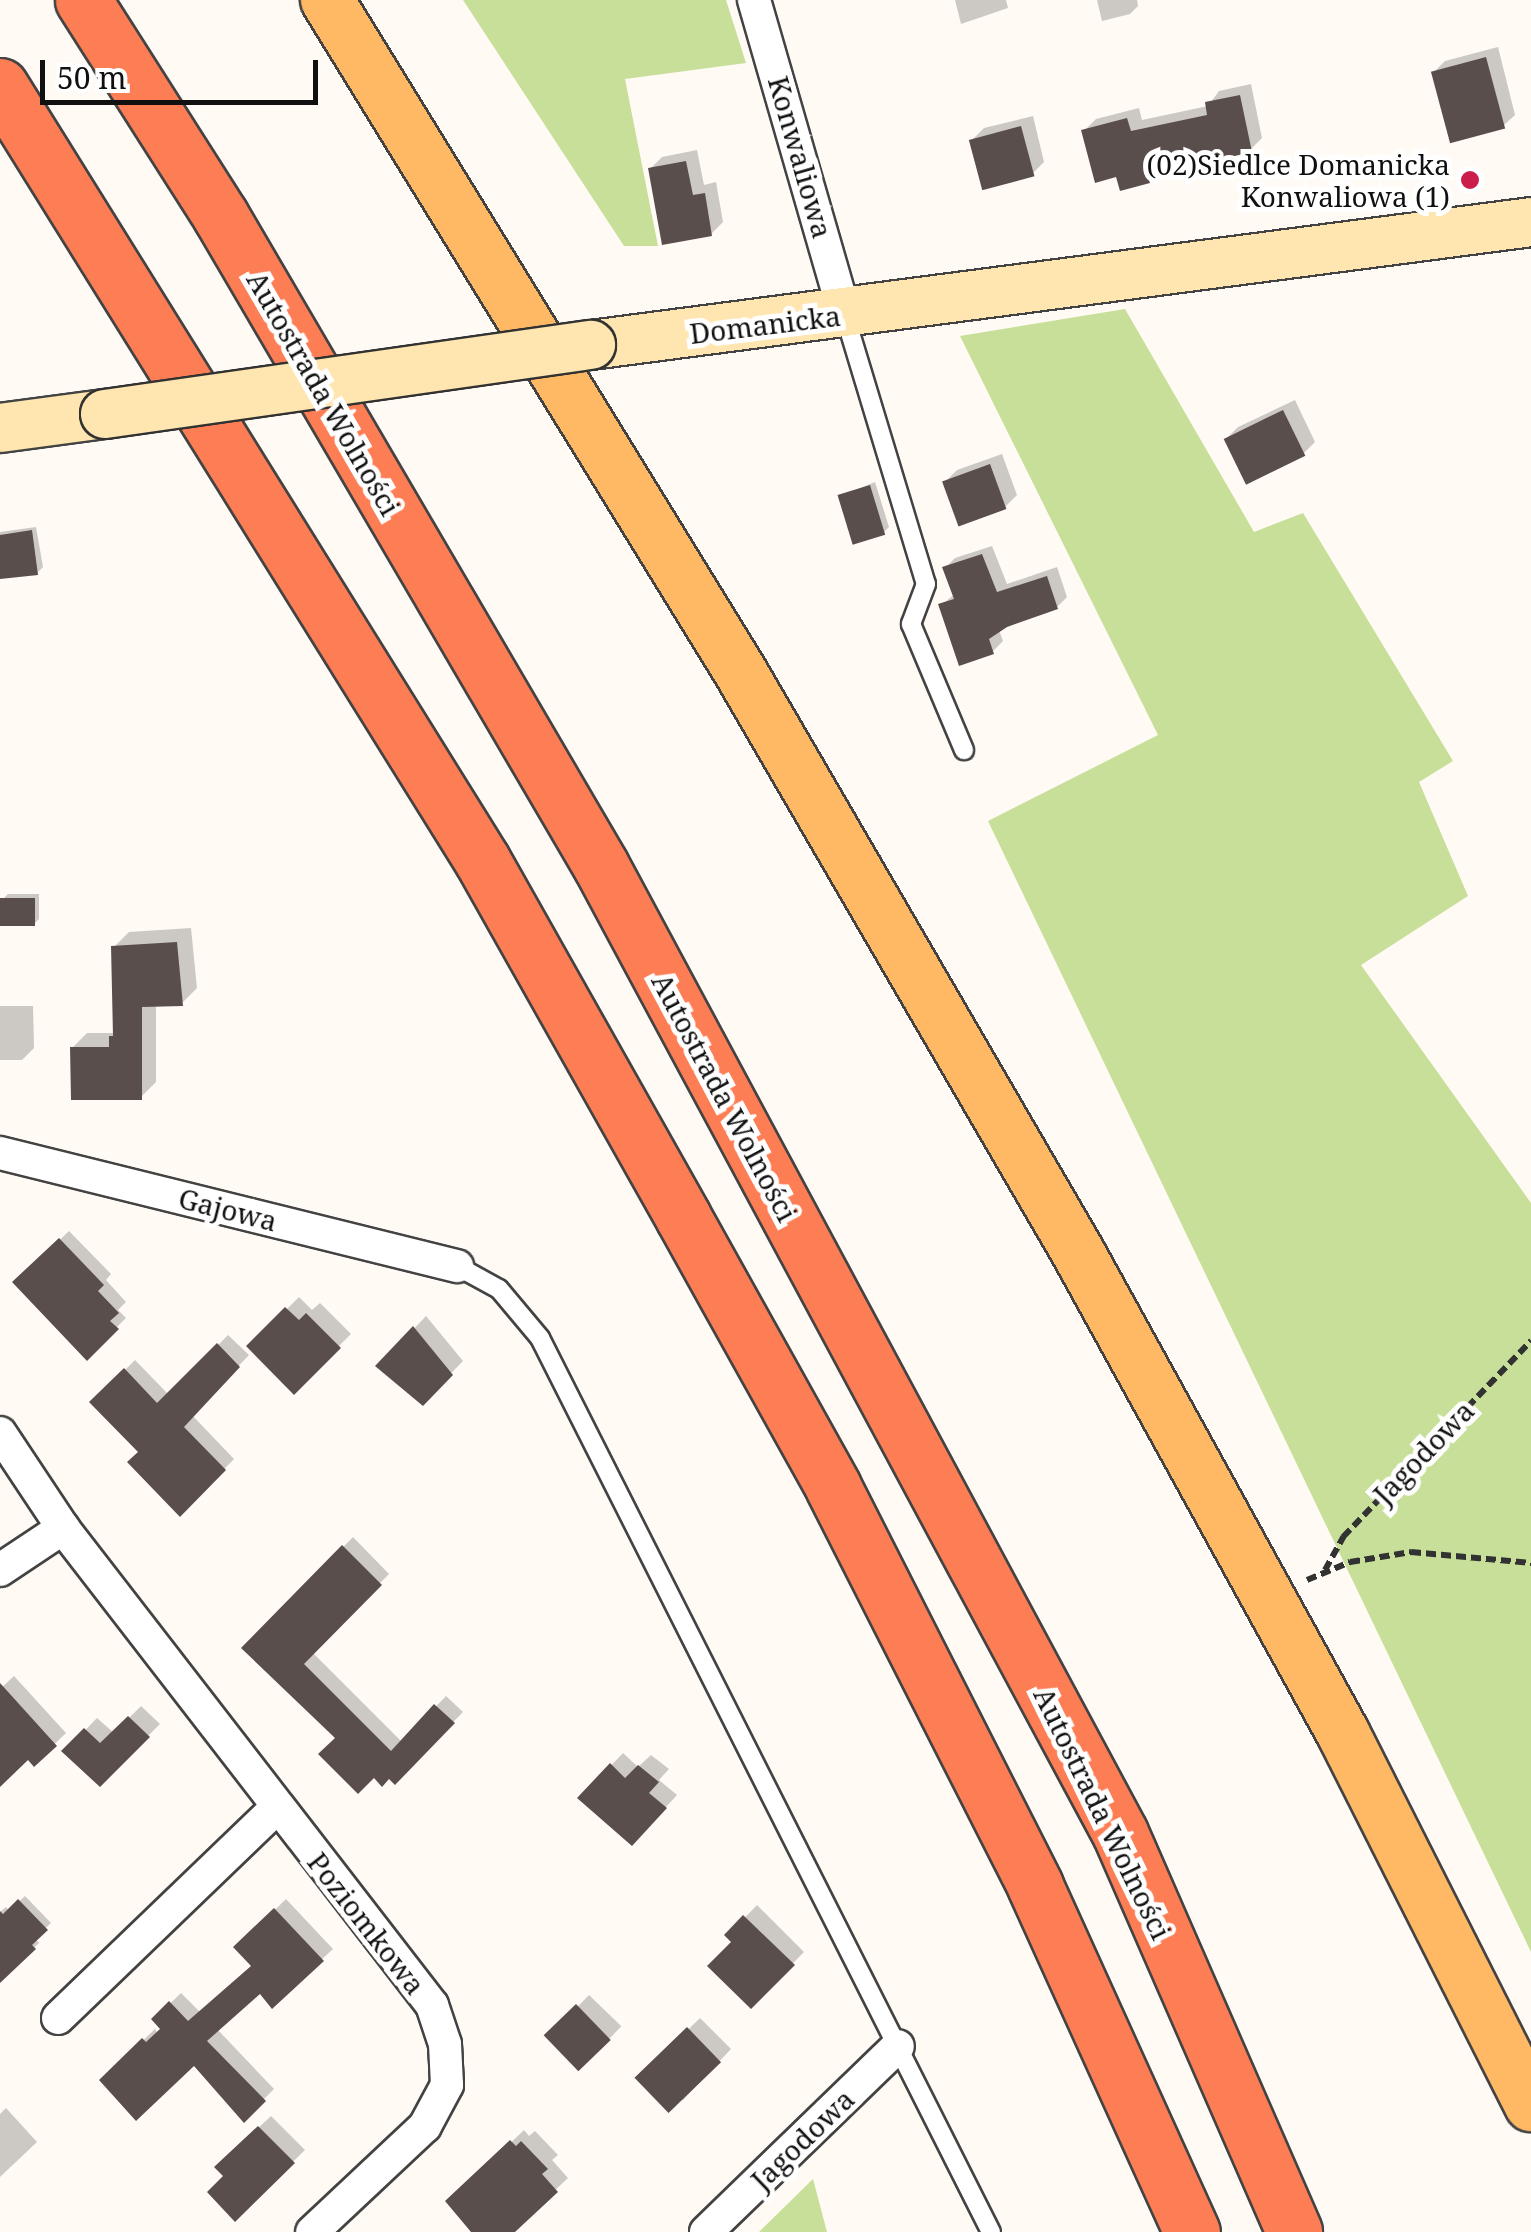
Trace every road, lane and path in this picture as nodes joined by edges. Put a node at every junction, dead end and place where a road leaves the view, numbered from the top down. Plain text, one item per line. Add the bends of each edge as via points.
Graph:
1 (83, 0) edge
2 (326, 0) edge
3 (754, 0) edge
4 (0, 86) edge
5 (1531, 222) edge
6 (845, 315) junction
7 (0, 428) edge
8 (964, 750) dead end
9 (0, 1152) edge
10 (457, 1266) joint
11 (1531, 1341) edge
12 (0, 1433) edge
13 (64, 1528) junction
14 (1531, 1563) edge
15 (0, 1570) edge
16 (1324, 1570) junction
17 (1272, 1600) junction
18 (277, 1807) junction
19 (58, 2018) dead end
20 (898, 2046) junction
21 (1531, 2106) edge
22 (312, 2232) edge
23 (706, 2232) edge
24 (991, 2232) edge
25 (1192, 2232) edge
26 (1294, 2232) edge

1 - 26 highway, Autostrada Wolności via 220,215 619,900 1120,1833
2 - 17 main road via 750,687
3 - 6 street, Konwaliowa
4 - 25 highway via 482,860 693,1234 833,1487 1026,1868
5 - 6 street, Domanicka
6 - 7 street, Domanicka, bridge
6 - 8 lane via 926,584 911,624
9 - 10 street, Gajowa
10 - 20 lane via 500,1289 540,1338
11 - 16 path, Jagodowa via 1343,1537
12 - 13 street, Poziomkowa
13 - 15 street
13 - 18 street, Poziomkowa
14 - 16 path via 1411,1552
16 - 17 path
17 - 21 main road
18 - 19 street
18 - 22 street, Poziomkowa via 432,2006 445,2044 447,2085 425,2126
20 - 23 street, Jagodowa
20 - 24 lane

